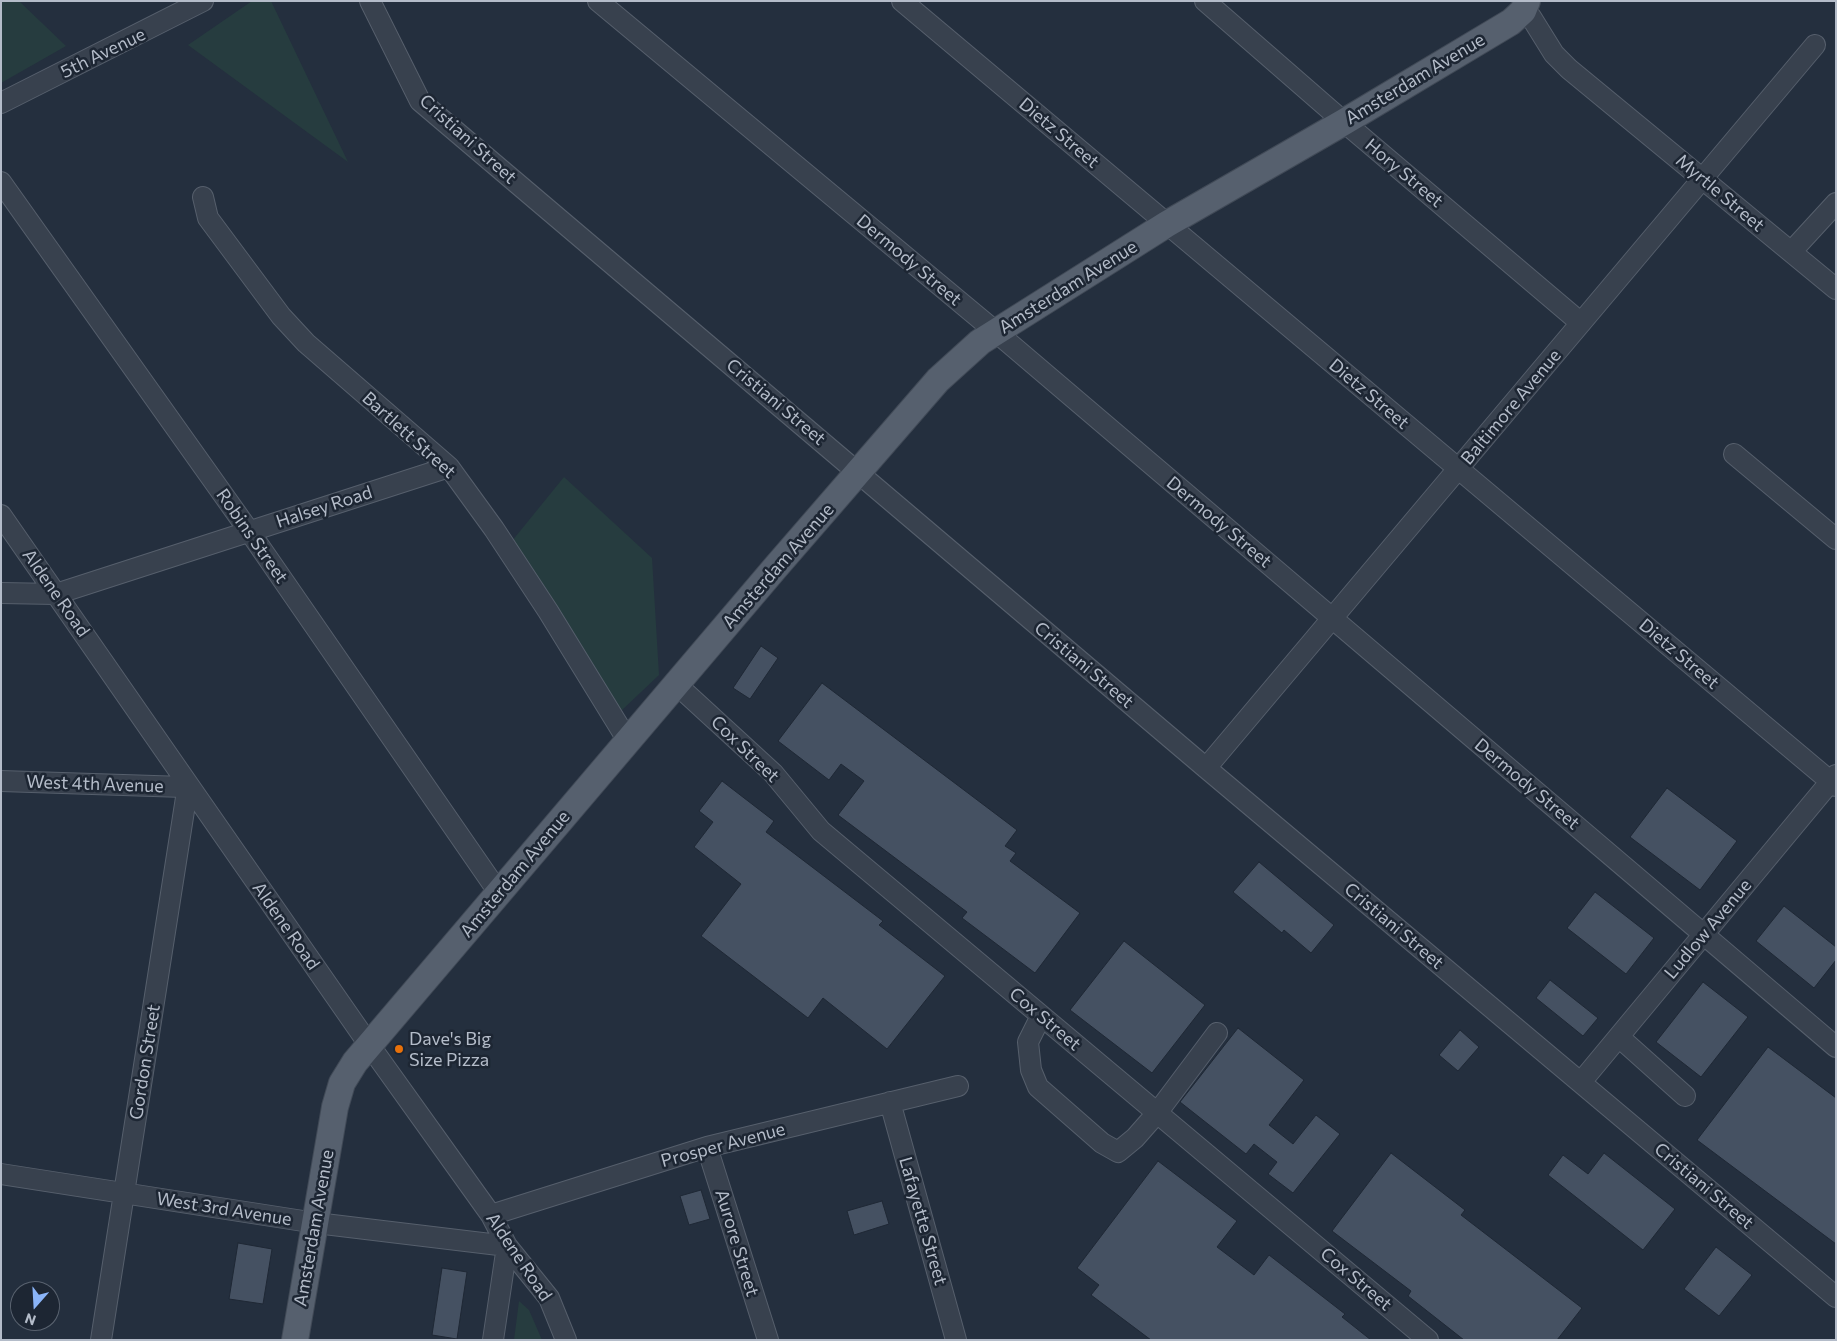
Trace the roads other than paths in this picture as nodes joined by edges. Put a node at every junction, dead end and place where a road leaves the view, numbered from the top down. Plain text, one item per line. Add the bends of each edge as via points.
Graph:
1 (203, 1) edge
2 (370, 1) edge
3 (598, 1) edge
4 (902, 1) edge
5 (1205, 1) edge
6 (1525, 6) edge
7 (1815, 45) dead end
8 (1, 103) edge
9 (1344, 122) junction
10 (1703, 178) junction
11 (1, 182) edge
12 (204, 197) dead end
13 (1834, 206) edge
14 (1167, 224) junction
15 (1791, 252) junction
16 (1836, 289) edge
17 (1581, 323) junction
18 (996, 332) junction
19 (1734, 454) dead end
20 (449, 467) junction
21 (1458, 469) junction
22 (859, 472) junction
23 (1, 515) edge
24 (248, 532) junction
25 (1836, 539) edge
26 (1, 593) edge
27 (56, 594) junction
28 (1332, 618) junction
29 (676, 684) junction
30 (628, 741) junction
31 (1206, 768) junction
32 (1, 781) edge
33 (1834, 781) edge
34 (188, 785) junction
35 (499, 893) junction
36 (1704, 934) junction
37 (1041, 1016) junction
38 (1216, 1033) dead end
39 (1619, 1037) junction
40 (370, 1046) junction
41 (1836, 1047) edge
42 (1581, 1082) junction
43 (958, 1086) dead end
44 (1685, 1096) dead end
45 (890, 1102) junction
46 (1157, 1113) junction
47 (707, 1147) junction
48 (1, 1174) edge
49 (124, 1193) junction
50 (491, 1215) junction
51 (316, 1223) junction
52 (507, 1246) junction
53 (1836, 1297) edge
54 (101, 1340) edge
55 (296, 1340) edge
56 (493, 1340) edge
57 (566, 1340) edge
58 (768, 1340) edge
59 (956, 1340) edge
60 (1428, 1340) edge

1 - 8 street, 5th Avenue
2 - 22 street, Cristiani Street via 420,101
3 - 18 street, Dermody Street
4 - 14 street, Dietz Street
5 - 9 street, Hory Street
6 - 9 main road, Amsterdam Avenue via 1511,22
6 - 10 street, Myrtle Street via 1561,62
7 - 10 street, Baltimore Avenue
9 - 14 main road, Amsterdam Avenue
9 - 17 street, Hory Street
10 - 15 street, Myrtle Street
10 - 17 street, Baltimore Avenue
11 - 24 street, Robins Street
12 - 20 street, Bartlett Street via 208,218 281,316 306,344
13 - 15 street
14 - 18 main road, Amsterdam Avenue
14 - 21 street, Dietz Street
15 - 16 street, Myrtle Street
17 - 21 street, Baltimore Avenue
18 - 22 main road, Amsterdam Avenue via 938,380
18 - 28 street, Dermody Street
19 - 25 street
20 - 24 street, Halsey Road
20 - 30 street, Bartlett Street via 494,528
21 - 28 street, Baltimore Avenue
21 - 33 street, Dietz Street
22 - 29 main road, Amsterdam Avenue
22 - 31 street, Cristiani Street
23 - 27 street, Aldene Road
24 - 27 street, Halsey Road
24 - 35 street, Robins Street
26 - 27 street, Halsey Road
27 - 34 street, Aldene Road
28 - 31 street, Baltimore Avenue
28 - 36 street, Dermody Street
29 - 30 main road, Amsterdam Avenue
29 - 37 street, Cox Street via 773,773 821,831
30 - 35 main road, Amsterdam Avenue
31 - 42 street, Cristiani Street
32 - 34 street, West 4th Avenue
33 - 36 street, Ludlow Avenue
34 - 40 street, Aldene Road
34 - 49 street, Gordon Street
35 - 40 main road, Amsterdam Avenue
36 - 39 street, Ludlow Avenue
36 - 41 street, Dermody Street
37 - 46 street, Cox Street
37 - 46 street via 1028,1042 1031,1070 1038,1087 1102,1143 1118,1152
38 - 46 street
39 - 42 street, Ludlow Avenue
39 - 44 street
40 - 50 street, Aldene Road
40 - 51 main road, Amsterdam Avenue via 342,1083 335,1107
42 - 53 street, Cristiani Street
43 - 45 street, Prosper Avenue
45 - 47 street, Prosper Avenue
45 - 59 street, Lafayette Street
46 - 60 street, Cox Street
47 - 50 street, Prosper Avenue
47 - 58 street, Aurore Street
48 - 49 street, West 3rd Avenue
49 - 51 street, West 3rd Avenue
49 - 54 street, Gordon Street
50 - 52 street, Aldene Road
51 - 52 street, West 3rd Avenue
51 - 55 main road, Amsterdam Avenue
52 - 56 street
52 - 57 street, Aldene Road via 549,1298

